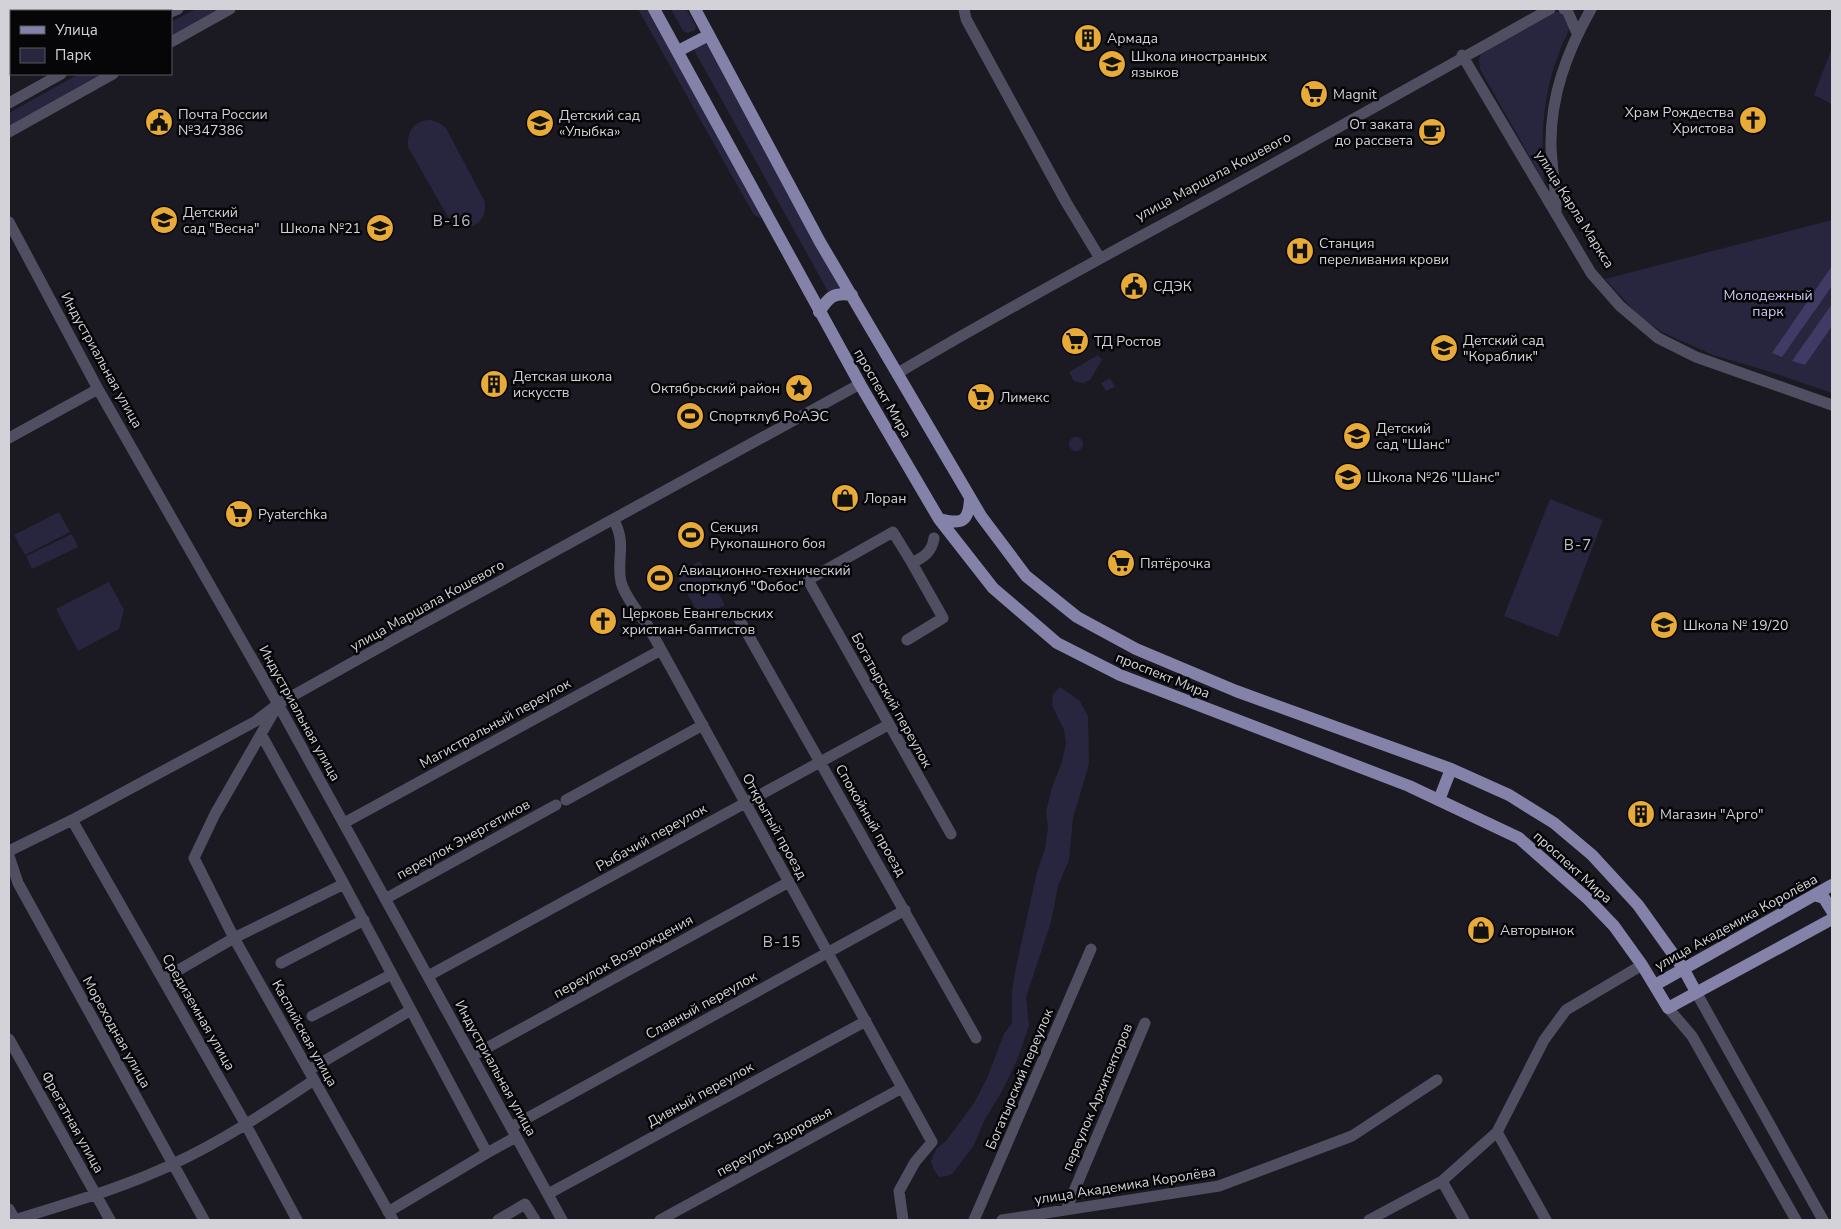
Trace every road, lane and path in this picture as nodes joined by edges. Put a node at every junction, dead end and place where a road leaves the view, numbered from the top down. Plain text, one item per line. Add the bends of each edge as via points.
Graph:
1 (230, 9) edge
2 (654, 9) edge
3 (695, 9) edge
4 (964, 9) edge
5 (1545, 9) edge
6 (1550, 9) edge
7 (1564, 9) edge
8 (1591, 9) edge
9 (1577, 33) junction
10 (709, 35) junction
11 (172, 41) edge
12 (678, 51) junction
13 (1464, 55) junction
14 (59, 75) edge
15 (111, 75) edge
16 (9, 103) edge
17 (9, 132) edge
18 (1556, 211) junction
19 (9, 222) edge
20 (1098, 255) junction
21 (852, 295) junction
22 (819, 312) junction
23 (897, 372) junction
24 (861, 385) junction
25 (98, 389) junction
26 (1832, 401) edge
27 (1832, 405) edge
28 (9, 438) edge
29 (970, 498) junction
30 (939, 519) junction
31 (615, 521) junction
32 (934, 538) dead end
33 (912, 563) junction
34 (738, 617) dead end
35 (907, 640) dead end
36 (661, 650) junction
37 (279, 706) junction
38 (888, 724) junction
39 (702, 725) junction
40 (261, 734) junction
41 (819, 761) junction
42 (1450, 769) junction
43 (566, 800) dead end
44 (1439, 800) junction
45 (745, 803) junction
46 (556, 805) dead end
47 (72, 820) junction
48 (344, 823) junction
49 (950, 834) dead end
50 (9, 850) edge
51 (9, 856) edge
52 (789, 882) junction
53 (344, 884) junction
54 (1832, 885) edge
55 (1814, 895) junction
56 (385, 899) junction
57 (905, 910) junction
58 (1832, 911) edge
59 (1832, 918) edge
60 (364, 920) junction
61 (234, 938) junction
62 (1091, 949) dead end
63 (828, 953) junction
64 (281, 963) dead end
65 (1642, 965) junction
66 (1683, 968) junction
67 (392, 974) junction
68 (428, 976) junction
69 (163, 979) junction
70 (1655, 985) junction
71 (1696, 992) junction
72 (1668, 1008) junction
73 (411, 1010) junction
74 (312, 1016) dead end
75 (866, 1021) junction
76 (1145, 1023) dead end
77 (976, 1038) dead end
78 (9, 1040) edge
79 (472, 1056) junction
80 (312, 1075) junction
81 (1437, 1080) dead end
82 (902, 1088) junction
83 (246, 1125) junction
84 (513, 1132) junction
85 (1497, 1132) junction
86 (487, 1153) junction
87 (173, 1164) junction
88 (1442, 1181) junction
89 (96, 1194) junction
90 (548, 1194) junction
91 (9, 1209) edge
92 (1066, 1210) junction
93 (391, 1216) edge
94 (15, 1220) edge
95 (110, 1220) edge
96 (204, 1220) edge
97 (297, 1220) edge
98 (498, 1220) edge
99 (534, 1220) edge
100 (562, 1220) edge
101 (660, 1220) edge
102 (903, 1220) edge
103 (974, 1220) edge
104 (1002, 1220) edge
105 (1369, 1220) edge
106 (1464, 1220) edge
107 (1546, 1220) edge
108 (1796, 1220) edge
109 (1823, 1220) edge

1 - 11 street
2 - 12 main road, проспект Мира
3 - 10 main road, проспект Мира
4 - 20 street via 966,19
5 - 13 street, улица Маршала Кошевого
6 - 13 street
7 - 9 street
8 - 9 street
9 - 18 street via 1562,70 1555,99 1551,145
10 - 12 main road
10 - 21 main road, проспект Мира
12 - 22 main road, проспект Мира
13 - 18 street, улица Карла Маркса
13 - 20 street, улица Маршала Кошевого
13 - 23 street
14 - 16 street
15 - 17 street
18 - 26 street, улица Карла Маркса via 1593,271 1621,304 1660,337 1696,354
18 - 27 street via 1591,273 1620,306 1658,338 1696,357
19 - 25 street, Индустриальная улица
20 - 23 street, улица Маршала Кошевого
21 - 22 main road via 829,298
21 - 23 main road, проспект Мира
22 - 24 main road, проспект Мира
23 - 29 main road, проспект Мира
24 - 30 main road, проспект Мира
24 - 31 street, улица Маршала Кошевого
25 - 28 street
25 - 37 street, Индустриальная улица
29 - 30 main road via 970,512 962,521 954,523
29 - 42 main road, проспект Мира via 1026,576 1077,618 1136,649 1236,691
30 - 44 main road, проспект Мира via 993,588 1057,643 1120,675
31 - 36 street, Открытый проезд via 622,545 621,582
31 - 37 street, улица Маршала Кошевого
32 - 33 street via 927,555
33 - 35 street via 943,618
33 - 38 street, Богатырский переулок via 893,532 808,580
34 - 41 street, Спокойный проезд
36 - 39 street, Открытый проезд
36 - 48 street, Магистральный переулок
37 - 40 street
37 - 47 street, улица Маршала Кошевого
37 - 48 street, Индустриальная улица
38 - 41 street, Рыбачий переулок
38 - 49 street, Богатырский переулок
39 - 43 street
39 - 45 street, Открытый проезд
40 - 53 street
40 - 61 street, Каспийская улица via 194,858
41 - 45 street, Рыбачий переулок
41 - 57 street, Спокойный проезд
42 - 44 main road
42 - 66 main road, проспект Мира via 1509,796 1554,823 1592,855 1638,905
44 - 65 main road, проспект Мира via 1519,838 1588,899 1614,926
45 - 52 street, Открытый проезд
45 - 68 street, Рыбачий переулок
46 - 56 street, переулок Энергетиков
47 - 50 street, улица Маршала Кошевого
47 - 69 street, Средиземная улица
48 - 56 street, Индустриальная улица
51 - 87 street, Мореходная улица via 18,883
52 - 63 street, Открытый проезд
52 - 79 street, переулок Возрождения
53 - 60 street
53 - 61 street
54 - 55 main road, улица Академика Королёва
55 - 58 main road via 1824,898
55 - 66 main road, улица Академика Королёва
56 - 68 street, Индустриальная улица
57 - 63 street, Славный переулок
57 - 77 street, Спокойный проезд
59 - 71 main road
60 - 64 street
60 - 67 street
61 - 69 street
61 - 80 street, Каспийская улица
62 - 103 street, Богатырский переулок
63 - 75 street, Открытый проезд
63 - 84 street, Славный переулок
65 - 70 main road, проспект Мира
65 - 85 street, улица Академика Королёва via 1566,1010 1544,1040
66 - 70 main road, улица Академика Королёва
66 - 71 main road, проспект Мира
67 - 73 street
67 - 74 street
68 - 79 street, Индустриальная улица
69 - 83 street, Средиземная улица
70 - 72 main road, проспект Мира
71 - 72 main road
71 - 109 street, проспект Мира
72 - 108 street, проспект Мира via 1692,1036
73 - 80 street
73 - 86 street
75 - 82 street, Открытый проезд
75 - 90 street, Дивный переулок
76 - 92 street, переулок Архитекторов
78 - 89 street, Фрегатная улица
79 - 84 street, Индустриальная улица
80 - 83 street
80 - 93 street, Каспийская улица
81 - 92 street, улица Академика Королёва via 1352,1136 1219,1186
82 - 101 street, переулок Здоровья
82 - 102 street, Открытый проезд via 932,1142 915,1162 899,1191
83 - 87 street
83 - 97 street, Средиземная улица
84 - 86 street, Славный переулок
84 - 90 street, Индустриальная улица
85 - 88 street, улица Академика Королёва
85 - 107 street
86 - 93 street, Славный переулок
87 - 89 street
87 - 96 street, Мореходная улица
88 - 105 street, улица Академика Королёва
88 - 106 street
89 - 94 street
89 - 95 street, Фрегатная улица
90 - 100 street, Индустриальная улица
91 - 94 street
92 - 104 street, улица Академика Королёва
98 - 99 street via 525,1204

